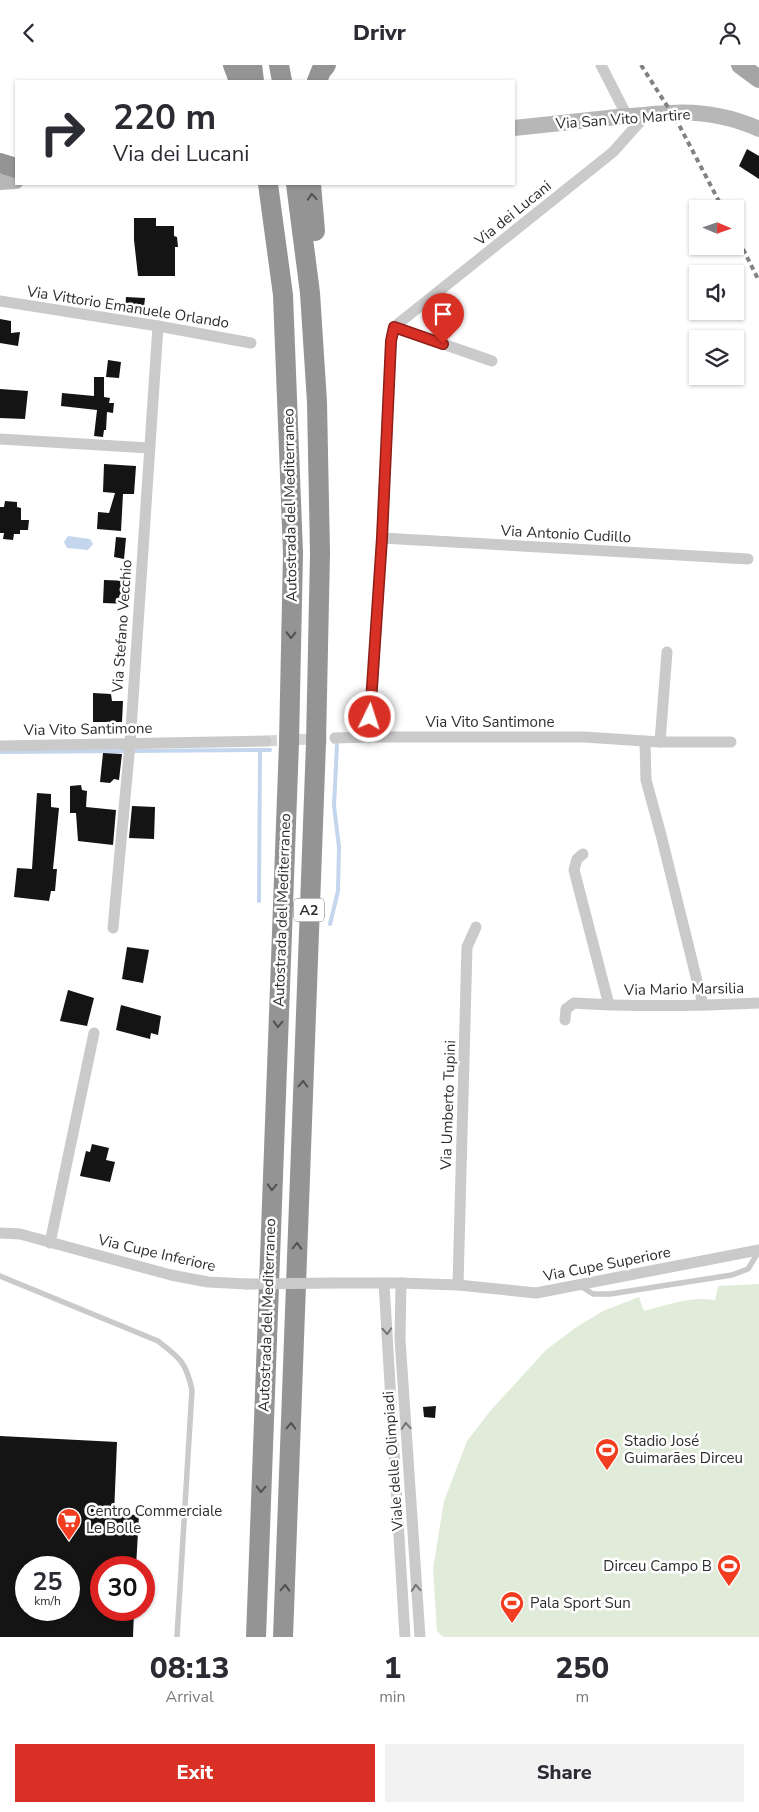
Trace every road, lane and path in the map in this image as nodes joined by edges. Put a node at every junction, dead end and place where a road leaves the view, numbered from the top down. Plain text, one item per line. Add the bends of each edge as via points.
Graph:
1 (233, 65) edge
2 (252, 65) edge
3 (279, 65) edge
4 (326, 65) edge
5 (600, 65) edge
6 (740, 65) edge
7 (759, 79) edge
8 (239, 80) edge
9 (254, 80) edge
10 (282, 80) edge
11 (317, 80) edge
12 (627, 116) junction
13 (646, 116) junction
14 (515, 128) edge
15 (759, 129) edge
16 (0, 163) edge
17 (15, 168) edge
18 (15, 181) edge
19 (0, 183) edge
20 (265, 185) edge
21 (296, 185) edge
22 (311, 185) edge
23 (0, 301) edge
24 (158, 327) junction
25 (394, 327) junction
26 (251, 343) dead end
27 (492, 361) dead end
28 (317, 402) junction
29 (0, 439) edge
30 (149, 449) junction
31 (382, 538) junction
32 (748, 559) dead end
33 (667, 652) dead end
34 (369, 737) junction
35 (335, 739) tunnel mouth
36 (266, 741) tunnel mouth
37 (645, 741) junction
38 (660, 741) junction
39 (731, 742) dead end
40 (130, 744) junction
41 (0, 746) edge
42 (583, 854) dead end
43 (476, 927) dead end
44 (113, 928) dead end
45 (759, 1003) edge
46 (609, 1005) junction
47 (703, 1005) junction
48 (565, 1020) dead end
49 (94, 1033) dead end
50 (0, 1233) edge
51 (50, 1243) junction
52 (759, 1251) edge
53 (0, 1276) edge
54 (384, 1283) junction
55 (401, 1283) junction
56 (458, 1285) junction
57 (579, 1285) junction
58 (177, 1637) edge
59 (256, 1637) edge
60 (283, 1637) edge
61 (405, 1637) edge
62 (420, 1637) edge

1 - 8 highway
2 - 9 highway
3 - 10 highway
4 - 11 highway
5 - 12 street
6 - 7 main road
12 - 13 street, Via San Vito Martire
12 - 14 street, Via San Vito Martire
13 - 15 street, Via San Vito Martire via 702,114 741,121
13 - 25 street, Via dei Lucani via 613,151
16 - 17 highway
18 - 19 street
20 -> 59 highway, Autostrada del Mediterraneo / A2 via 283,295 294,553
21 - 28 highway, Autostrada del Mediterraneo / A2 via 310,293
28 -> 22 highway via 325,350
23 - 24 street, Via Vittorio Emanuele Orlando
24 - 26 street, Via Vittorio Emanuele Orlando
24 - 30 street, Via Stefano Vecchio
25 - 27 street
25 - 31 street
60 -> 28 highway, Autostrada del Mediterraneo / A2 via 316,743 320,553
29 - 30 street
30 - 40 street, Via Stefano Vecchio
31 - 32 street, Via Antonio Cudillo
31 - 34 street
33 - 38 street
34 - 35 street, Via Vito Santimone
34 - 37 street, Via Vito Santimone via 584,737
36 - 40 street, Via Vito Santimone
37 - 38 street, Via Vito Santimone
37 - 47 street via 646,780
38 - 39 street, Via Vito Santimone
40 - 41 street, Via Vito Santimone
40 - 44 street, Via Stefano Vecchio
42 - 46 street, Via Mario Marsilia via 574,870
43 - 56 street, Via Umberto Tupini via 467,947
45 - 47 street, Via Mario Marsilia
46 - 47 street, Via Mario Marsilia
46 - 48 street, Via Mario Marsilia via 574,1003 566,1009
49 - 51 street
50 - 51 street, Via Cupe Inferiore via 20,1234
51 - 54 street, Via Cupe Inferiore, bridge via 208,1283
52 - 57 street, Via Cupe Superiore
52 - 57 lane via 748,1269 732,1275 610,1294 593,1294
53 - 58 lane via 158,1341 176,1355 188,1371 192,1390
54 - 55 street, Via Cupe Inferiore
54 -> 61 street, Viale delle Olimpiadi via 383,1359
55 - 56 street, Via Cupe Superiore
62 -> 55 street, Viale delle Olimpiadi via 400,1339
56 - 57 street, Via Cupe Superiore via 536,1293

